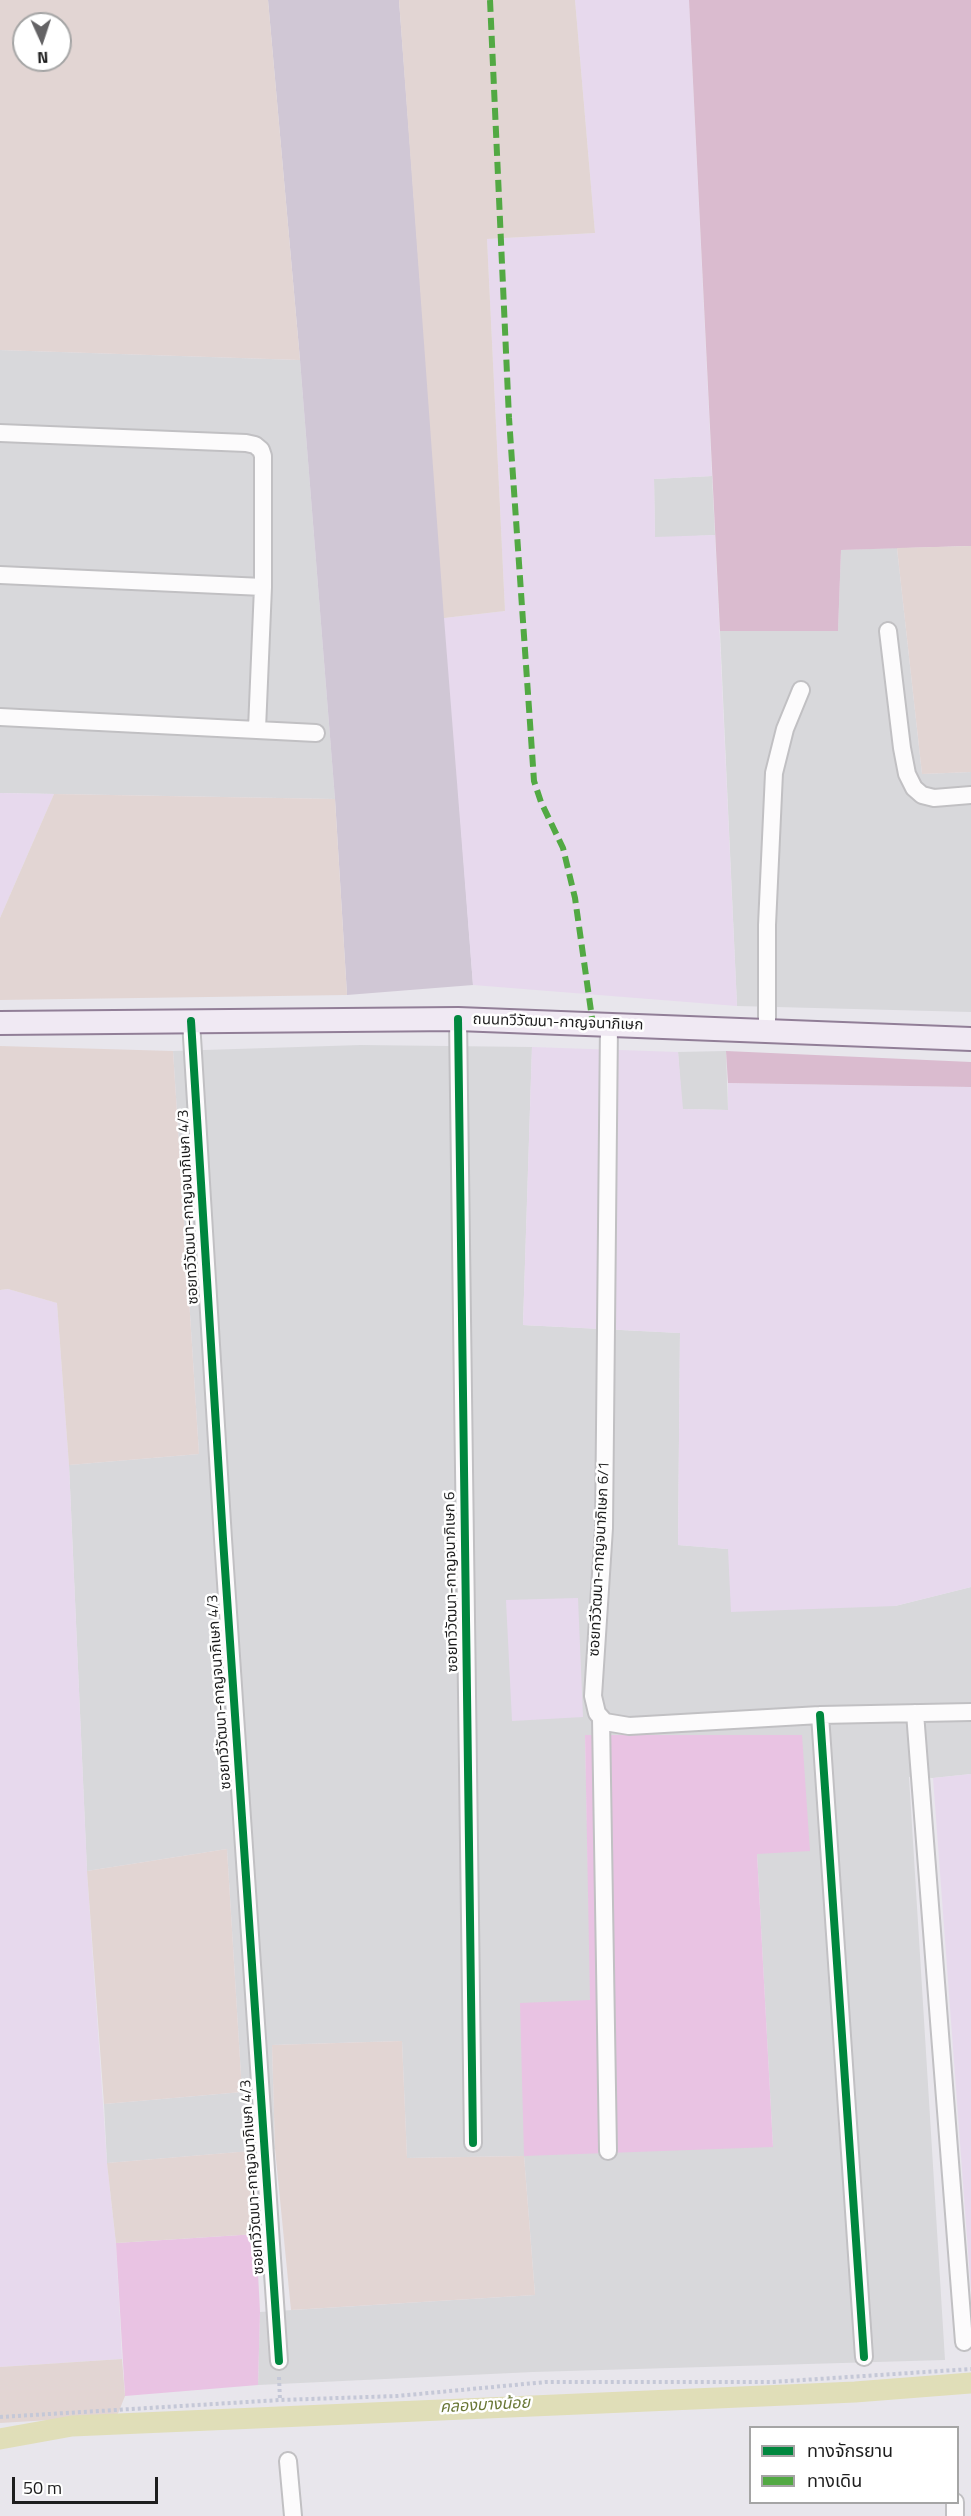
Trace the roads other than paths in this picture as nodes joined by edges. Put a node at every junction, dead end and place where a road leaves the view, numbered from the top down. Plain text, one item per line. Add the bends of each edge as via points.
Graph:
1 (0, 433) edge
2 (0, 575) edge
3 (263, 588) junction
4 (888, 631) dead end
5 (801, 690) dead end
6 (0, 717) edge
7 (256, 729) junction
8 (316, 733) dead end
9 (971, 795) edge
10 (458, 1019) junction
11 (191, 1021) junction
12 (0, 1023) edge
13 (609, 1025) junction
14 (768, 1031) junction
15 (971, 1039) edge
16 (971, 1712) edge
17 (915, 1713) junction
18 (820, 1715) junction
19 (601, 1718) junction
20 (473, 2143) dead end
21 (608, 2151) dead end
22 (964, 2342) dead end
23 (864, 2357) dead end
24 (279, 2361) dead end
25 (288, 2461) dead end
26 (293, 2516) edge

1 - 3 street via 255,444 263,456
2 - 3 street
3 - 7 street
4 - 9 street via 902,748 914,788 934,798
5 - 14 street via 785,729 774,773 767,925
6 - 7 street
7 - 8 street
10 - 11 street, ถนนทวีวัฒนา-กาญจนาภิเษก
10 - 13 street, ถนนทวีวัฒนา-กาญจนาภิเษก
10 - 20 street, ซอยทวีวัฒนา-กาญจนาภิเษก 6
11 - 12 street, ถนนทวีวัฒนา-กาญจนาภิเษก
11 - 24 street, ซอยทวีวัฒนา-กาญจนาภิเษก 4/3
13 - 14 street, ถนนทวีวัฒนา-กาญจนาภิเษก
13 - 19 street, ซอยทวีวัฒนา-กาญจนาภิเษก 6/1 via 604,1528 593,1696
14 - 15 street, ถนนทวีวัฒนา-กาญจนาภิเษก
16 - 17 street
17 - 18 street
17 - 22 street
18 - 19 street via 629,1726
18 - 23 street
19 - 21 street, ซอยทวีวัฒนา-กาญจนาภิเษก 6/1
25 - 26 street

